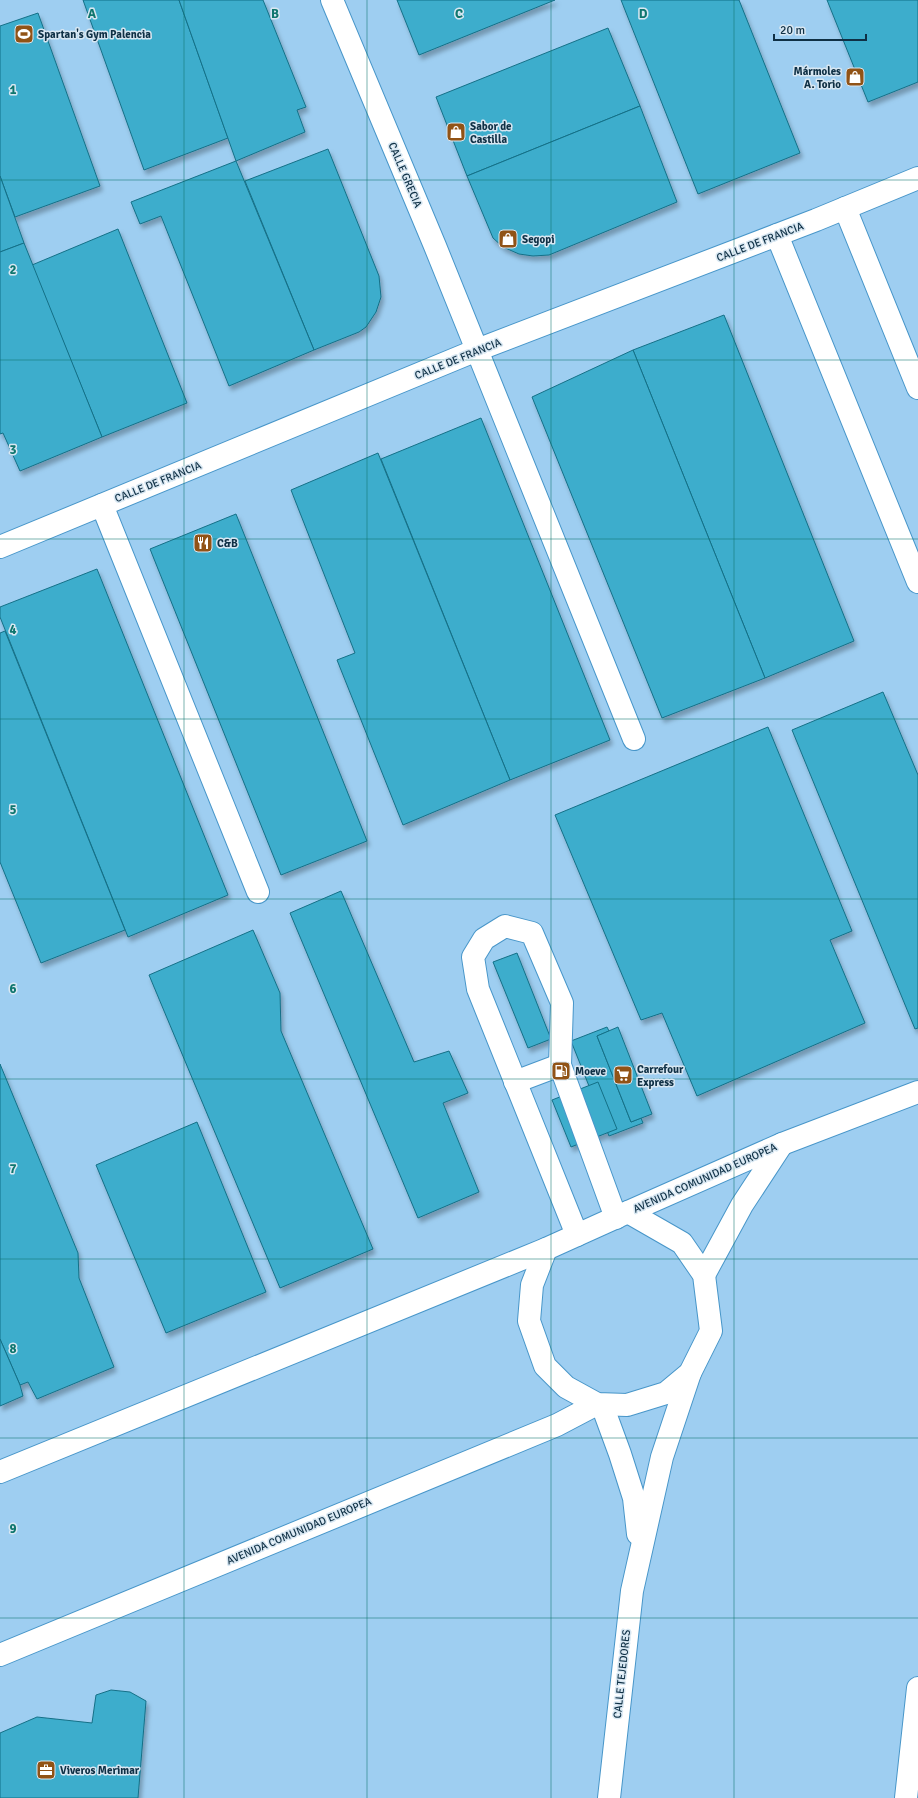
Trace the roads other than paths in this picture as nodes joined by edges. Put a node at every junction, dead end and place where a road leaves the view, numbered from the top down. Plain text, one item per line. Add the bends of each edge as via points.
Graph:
1 (332, 0) edge
2 (918, 178) edge
3 (845, 208) junction
4 (777, 235) junction
5 (477, 350) junction
6 (918, 388) edge
7 (102, 505) junction
8 (0, 547) edge
9 (918, 582) edge
10 (634, 739) dead end
11 (258, 892) dead end
12 (560, 1065) junction
13 (515, 1082) junction
14 (918, 1092) edge
15 (782, 1144) junction
16 (622, 1215) junction
17 (577, 1235) junction
18 (546, 1249) junction
19 (704, 1275) junction
20 (690, 1373) junction
21 (599, 1404) junction
22 (0, 1472) edge
23 (640, 1551) junction
24 (0, 1655) edge
25 (918, 1688) edge
26 (609, 1798) edge
27 (906, 1798) edge

1 - 5 street, CALLE GRECIA
2 - 3 street, CALLE DE FRANCIA
3 - 4 street, CALLE DE FRANCIA
3 - 6 street
4 - 5 street, CALLE DE FRANCIA
4 - 9 street
5 - 7 street, CALLE DE FRANCIA
5 - 10 street, CALLE GRECIA
7 - 8 street, CALLE DE FRANCIA
7 - 11 street
12 - 13 street
12 - 13 street via 562,1003 532,933 505,926 484,939 473,957 478,989
12 - 16 street
13 - 17 street
14 - 15 street, AVENIDA COMUNIDAD EUROPEA
15 - 16 street, AVENIDA COMUNIDAD EUROPEA
15 - 19 street, AVENIDA COMUNIDAD EUROPEA via 742,1205
16 - 17 street, AVENIDA COMUNIDAD EUROPEA
16 - 19 street via 682,1243
17 - 18 street, AVENIDA COMUNIDAD EUROPEA
18 - 21 street via 532,1285 529,1321 545,1366 566,1387
18 - 22 street
19 - 20 street, CALLE TEJEDORES via 711,1331
20 - 21 street via 666,1393 627,1405
20 - 23 street, CALLE TEJEDORES via 662,1457
21 - 23 street, CALLE TEJEDORES via 620,1454 634,1498
21 - 24 street, AVENIDA COMUNIDAD EUROPEA via 557,1425
23 - 26 street, CALLE TEJEDORES via 632,1591
25 - 27 street

